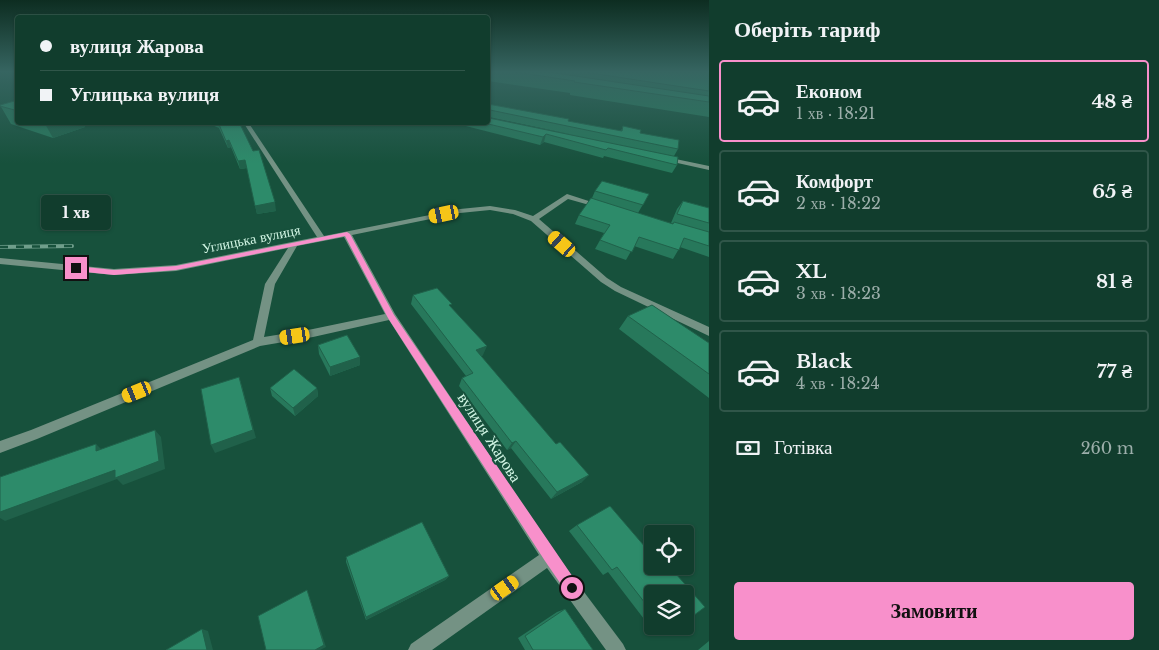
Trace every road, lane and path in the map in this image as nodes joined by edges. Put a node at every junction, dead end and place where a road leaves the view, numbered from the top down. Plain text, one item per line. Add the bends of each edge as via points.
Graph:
1 (248, 125) edge
2 (661, 158) edge
3 (709, 168) edge
4 (605, 208) edge
5 (534, 219) junction
6 (347, 234) junction
7 (322, 239) junction
8 (294, 245) junction
9 (0, 261) edge
10 (391, 316) junction
11 (709, 332) edge
12 (258, 342) junction
13 (0, 446) edge
14 (550, 557) junction
15 (417, 650) edge
16 (617, 650) edge

1 - 7 street
2 - 3 street
4 - 5 street via 567,196
5 - 6 street, Углицька вулиця via 490,208
5 - 11 street, Углицька вулиця via 604,280
6 - 7 street, Углицька вулиця
6 - 10 street, вулиця Жарова
7 - 8 street, Углицька вулиця
8 - 9 street, Углицька вулиця via 176,268 114,272
8 - 12 street via 270,284
10 - 12 street
10 - 14 street, вулиця Жарова
12 - 13 street
14 - 15 street
14 - 16 street, вулиця Жарова

